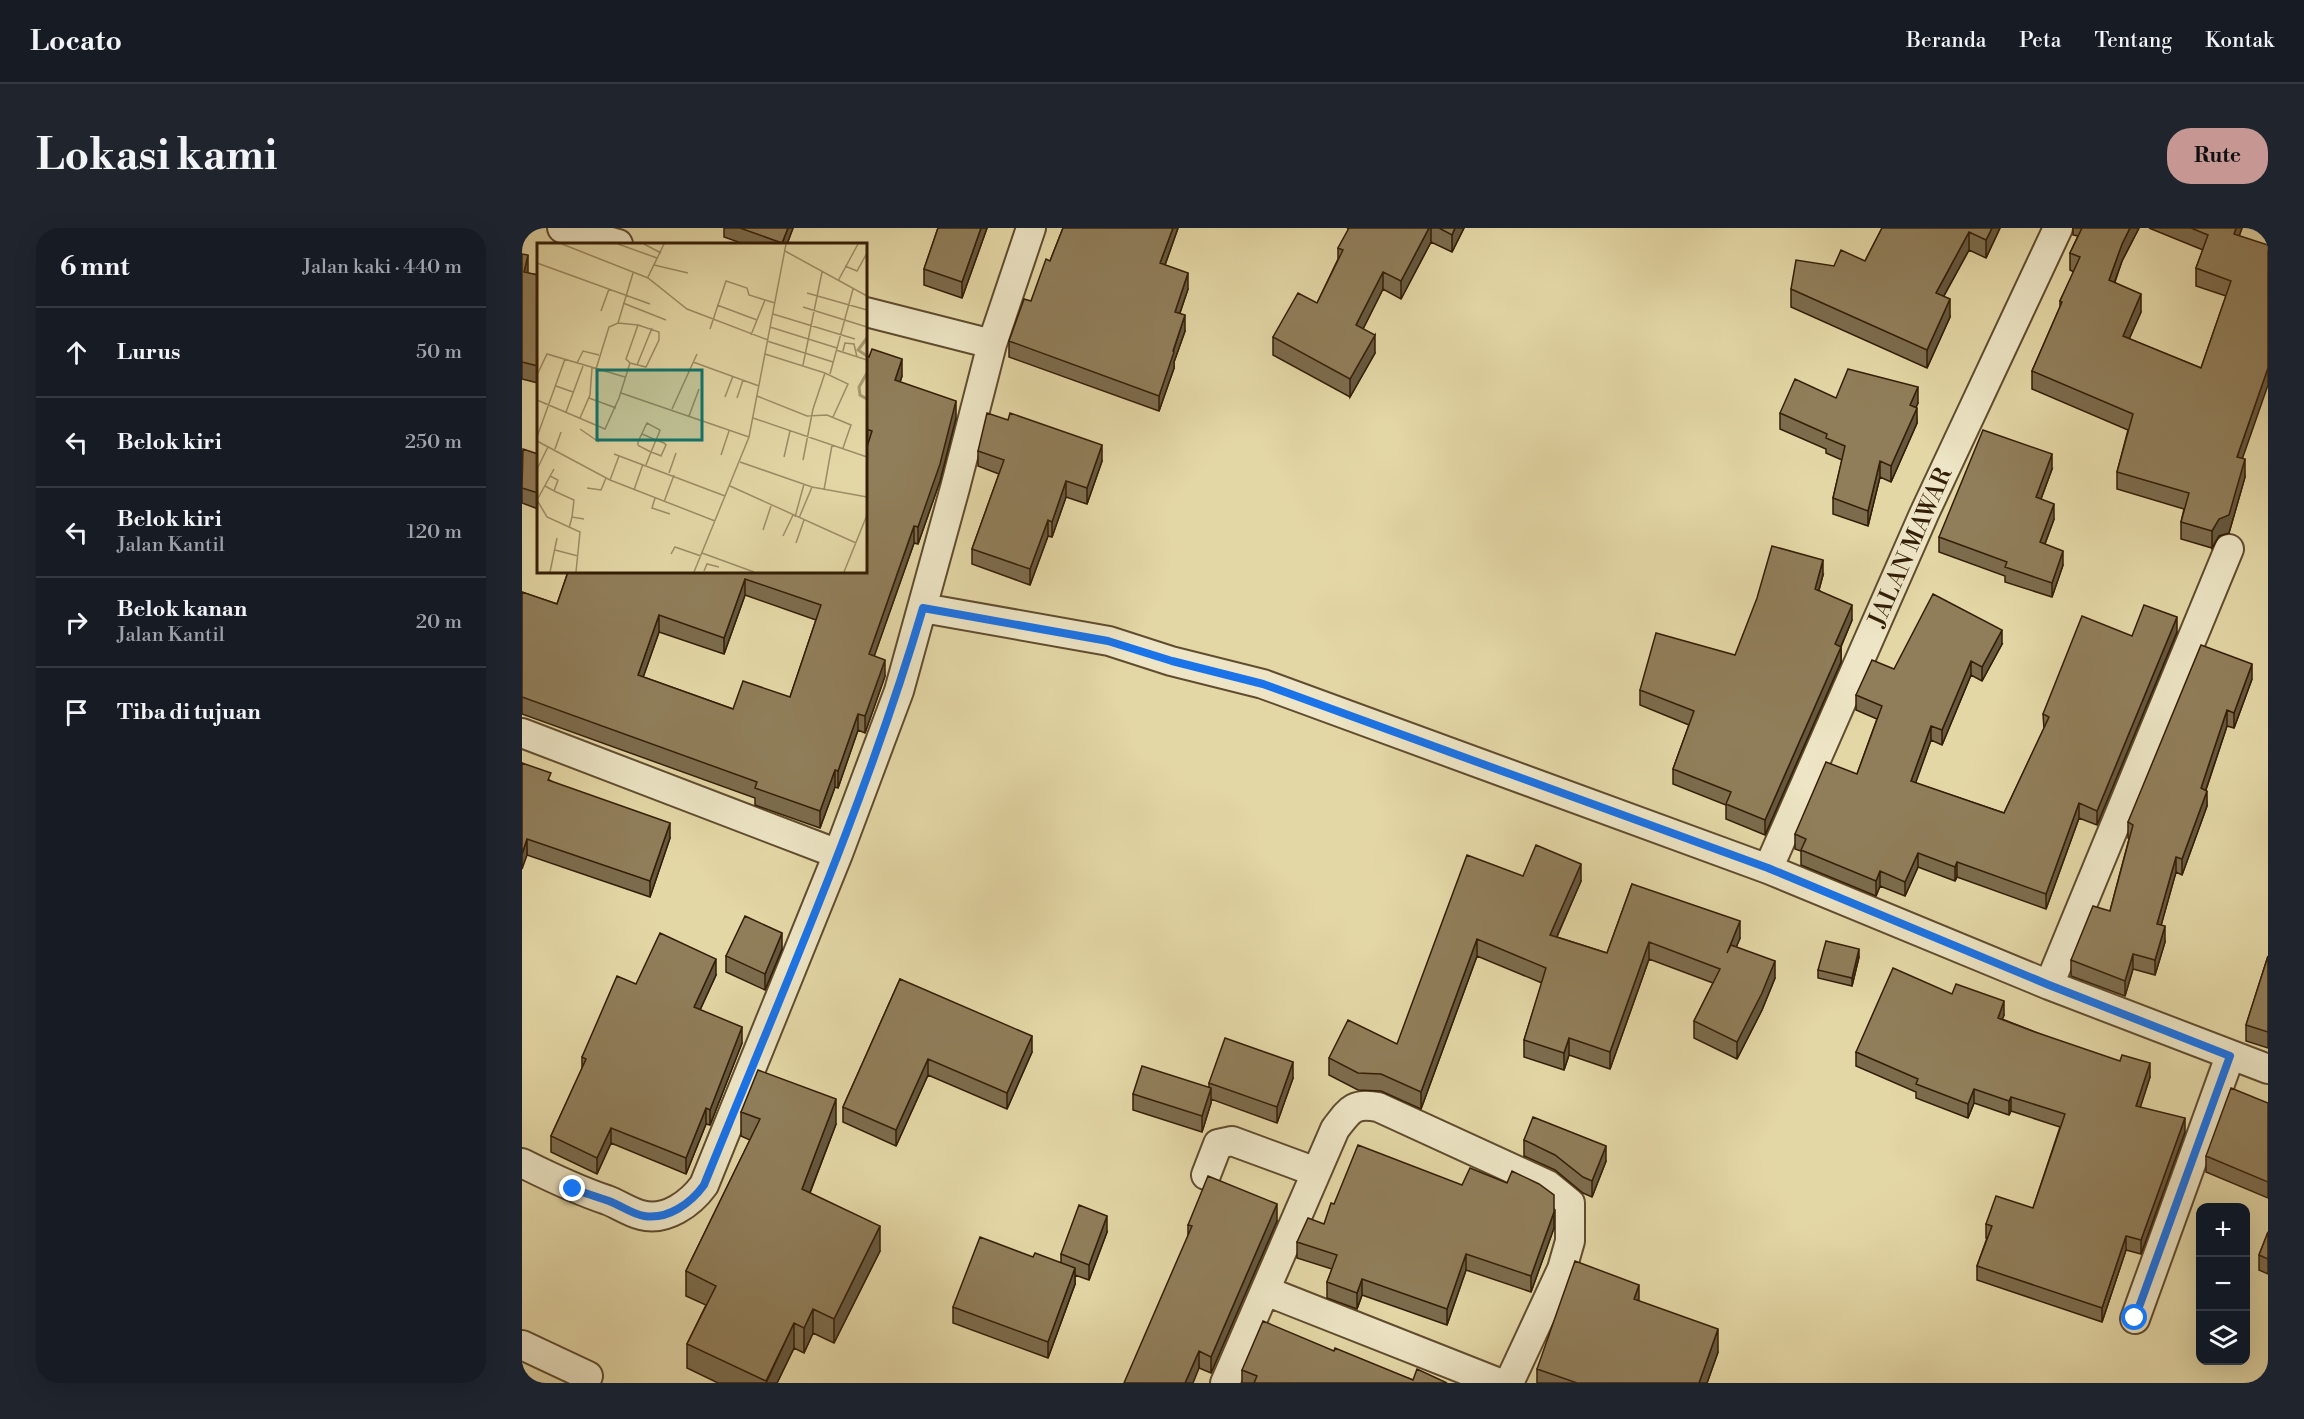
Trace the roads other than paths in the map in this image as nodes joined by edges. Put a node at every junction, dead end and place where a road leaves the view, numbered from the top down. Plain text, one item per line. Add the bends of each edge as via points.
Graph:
1 (561, 228) edge
2 (1031, 228) edge
3 (2058, 228) edge
4 (614, 243) edge
5 (867, 312) edge
6 (992, 344) junction
7 (2229, 549) dead end
8 (923, 608) junction
9 (522, 733) edge
10 (838, 854) junction
11 (1768, 868) junction
12 (2049, 985) junction
13 (2230, 1056) junction
14 (2268, 1069) edge
15 (522, 1162) edge
16 (1316, 1172) junction
17 (1206, 1175) edge
18 (1266, 1291) junction
19 (2135, 1318) dead end
20 (522, 1345) edge
21 (584, 1383) edge
22 (1225, 1383) edge
23 (1499, 1383) edge
24 (1509, 1383) edge

1 - 4 street
2 - 6 street
3 - 11 street, JALAN MAWAR via 1924,514
5 - 6 street
6 - 8 street
7 - 12 street
8 - 10 street via 898,692
8 - 11 street via 1108,641 1263,684
9 - 10 street
10 - 15 street via 704,1185 695,1197 666,1214 642,1215 573,1189
11 - 12 street
12 - 13 street
13 - 14 street
13 - 19 street
16 - 17 street via 1232,1141 1218,1144
16 - 18 street
16 - 24 street via 1335,1129 1349,1111 1364,1104 1548,1185 1570,1203 1570,1241 1562,1269
18 - 22 street
18 - 23 street
20 - 21 street via 588,1376

